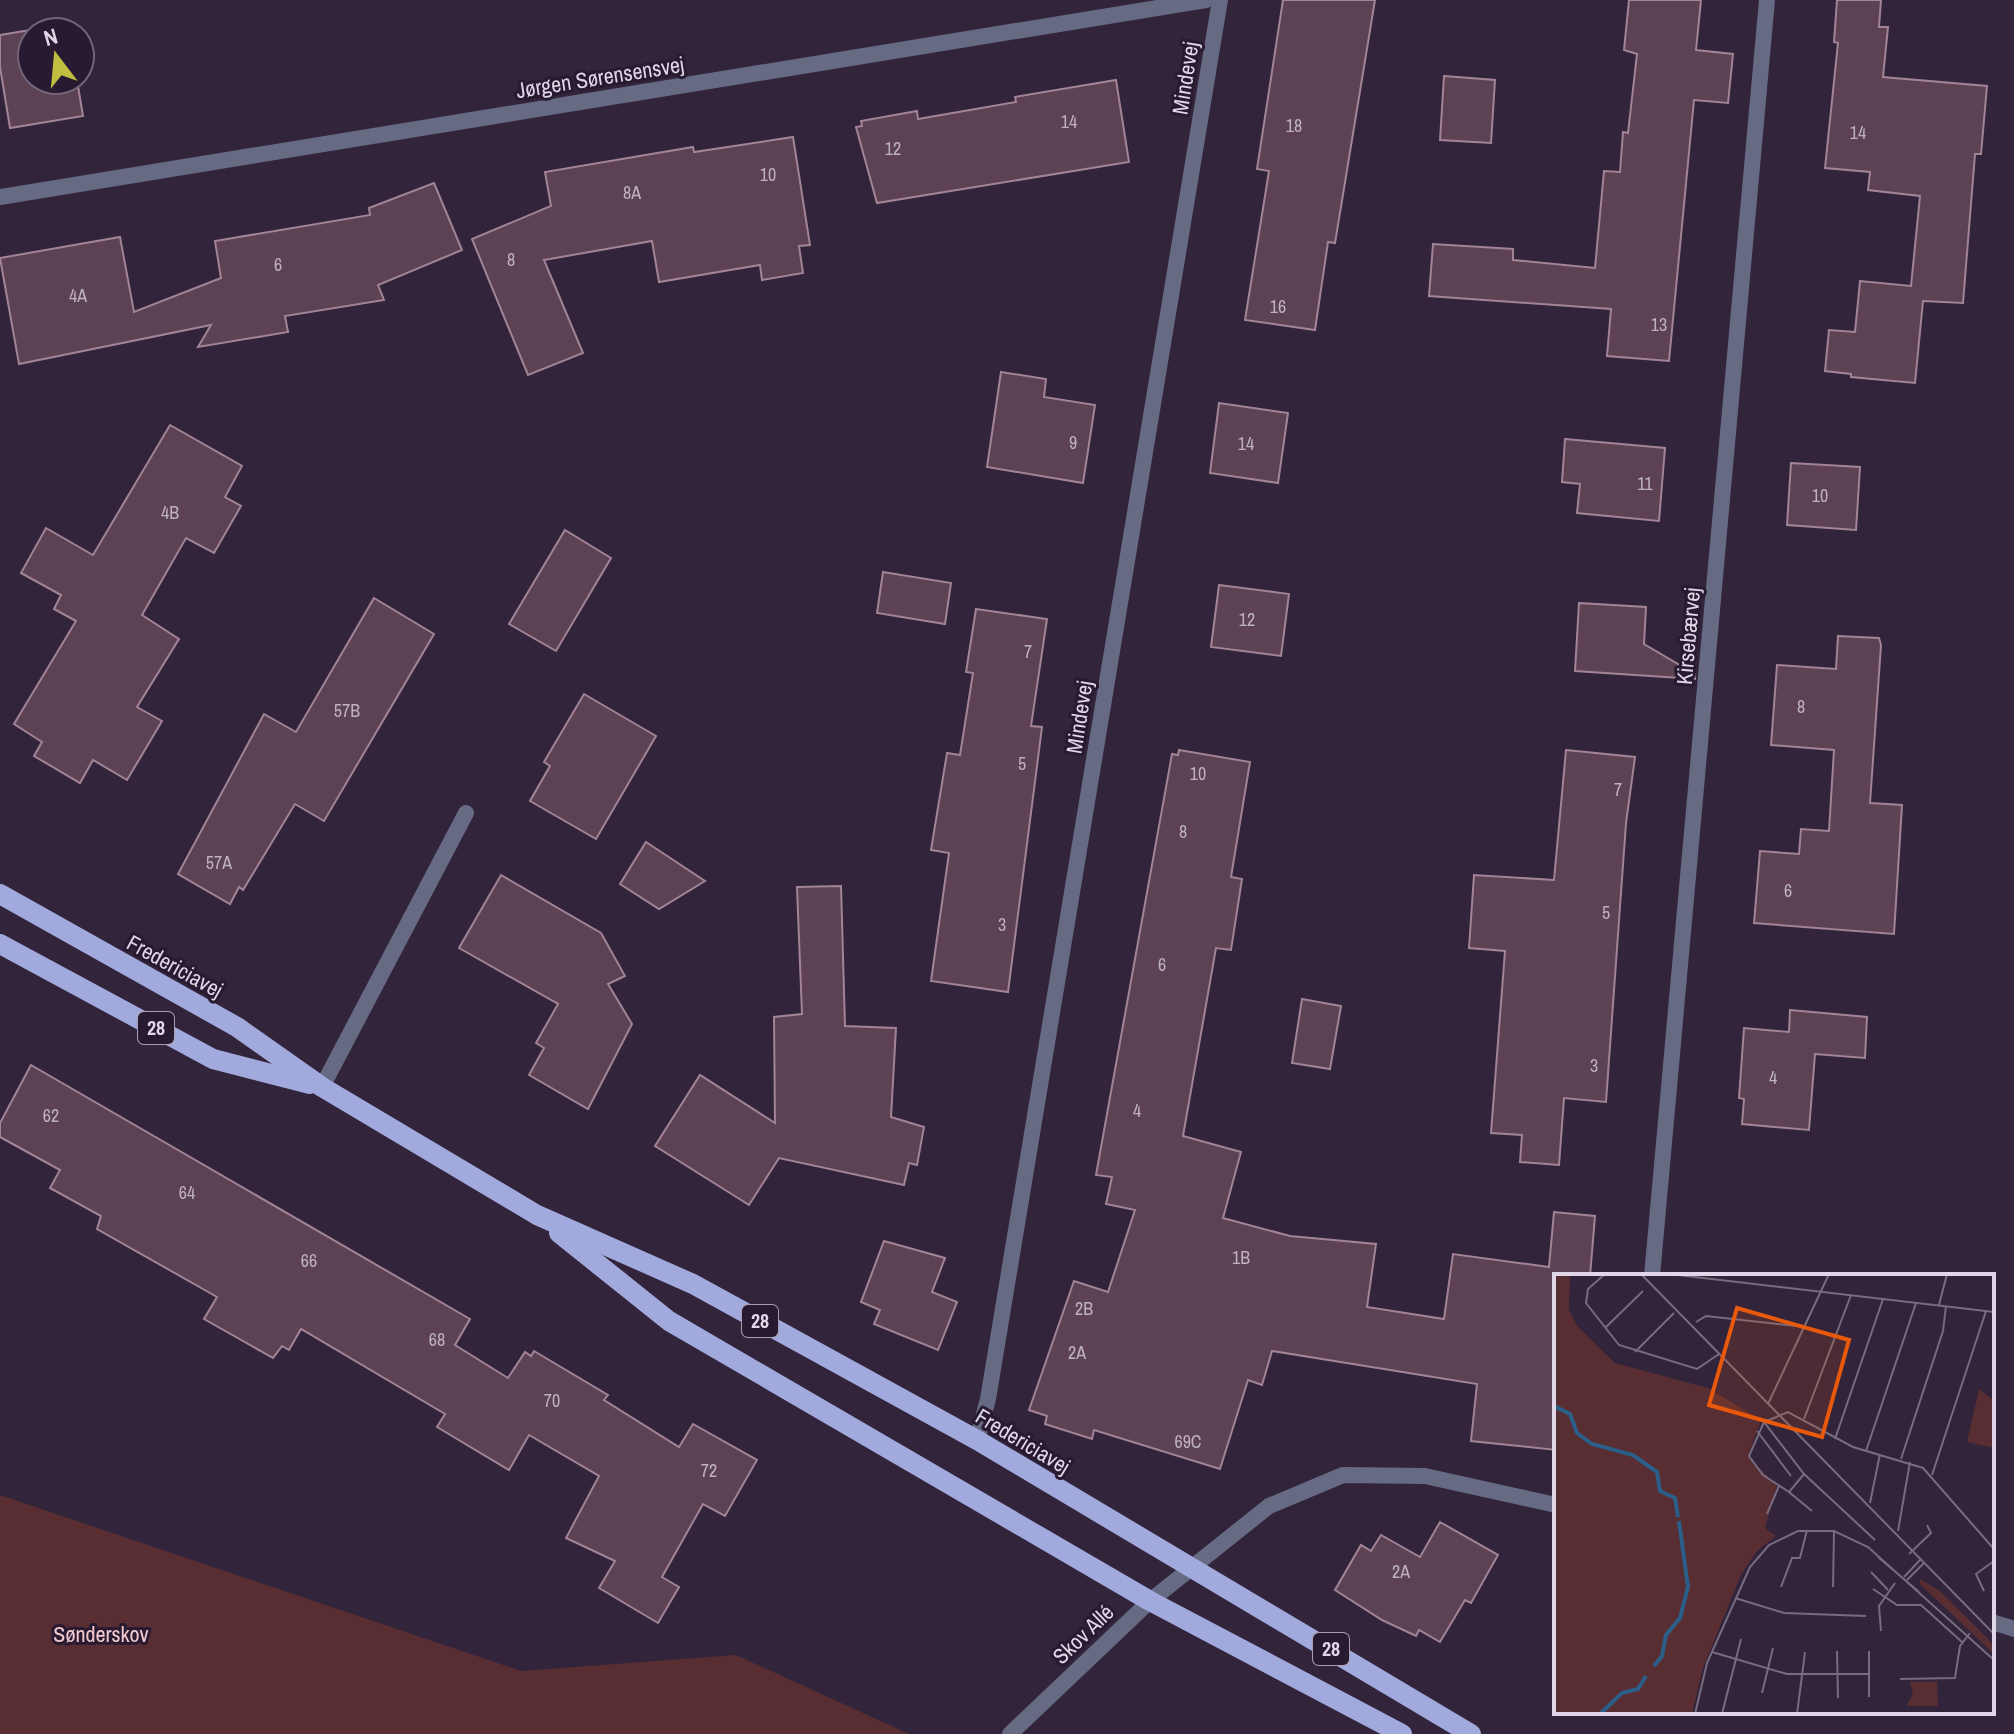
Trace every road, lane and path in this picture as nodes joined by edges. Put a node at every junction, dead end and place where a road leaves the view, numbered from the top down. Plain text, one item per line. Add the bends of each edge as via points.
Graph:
1 (1206, 0) edge
2 (1220, 0) edge
3 (1767, 0) edge
4 (0, 197) edge
5 (466, 813) dead end
6 (0, 894) edge
7 (0, 944) edge
8 (322, 1087) junction
9 (537, 1215) junction
10 (1652, 1274) edge
11 (977, 1440) junction
12 (1554, 1505) edge
13 (1189, 1568) junction
14 (1150, 1601) junction
15 (1994, 1623) edge
16 (2014, 1629) edge
17 (1010, 1734) edge
18 (1402, 1734) edge
19 (1471, 1734) edge

1 - 4 street, Jørgen Sørensensvej
2 - 11 street, Mindevej via 991,1383
3 - 10 street, Kirsebærvej
5 - 8 street
6 - 8 main road, Fredericiavej / 28 via 237,1027
7 - 8 main road, Fredericiavej / 28 via 213,1059
8 - 9 main road, Fredericiavej / 28
9 - 11 main road, Fredericiavej / 28 via 693,1284
9 - 14 main road, Fredericiavej / 28 via 669,1321
11 - 13 main road, Fredericiavej / 28
12 - 13 street, Skov Allé via 1425,1476 1343,1475 1269,1506
13 - 14 street, Skov Allé
13 - 19 main road, Fredericiavej / 28
14 - 17 street, Skov Allé
14 - 18 main road, Fredericiavej / 28
15 - 16 street

